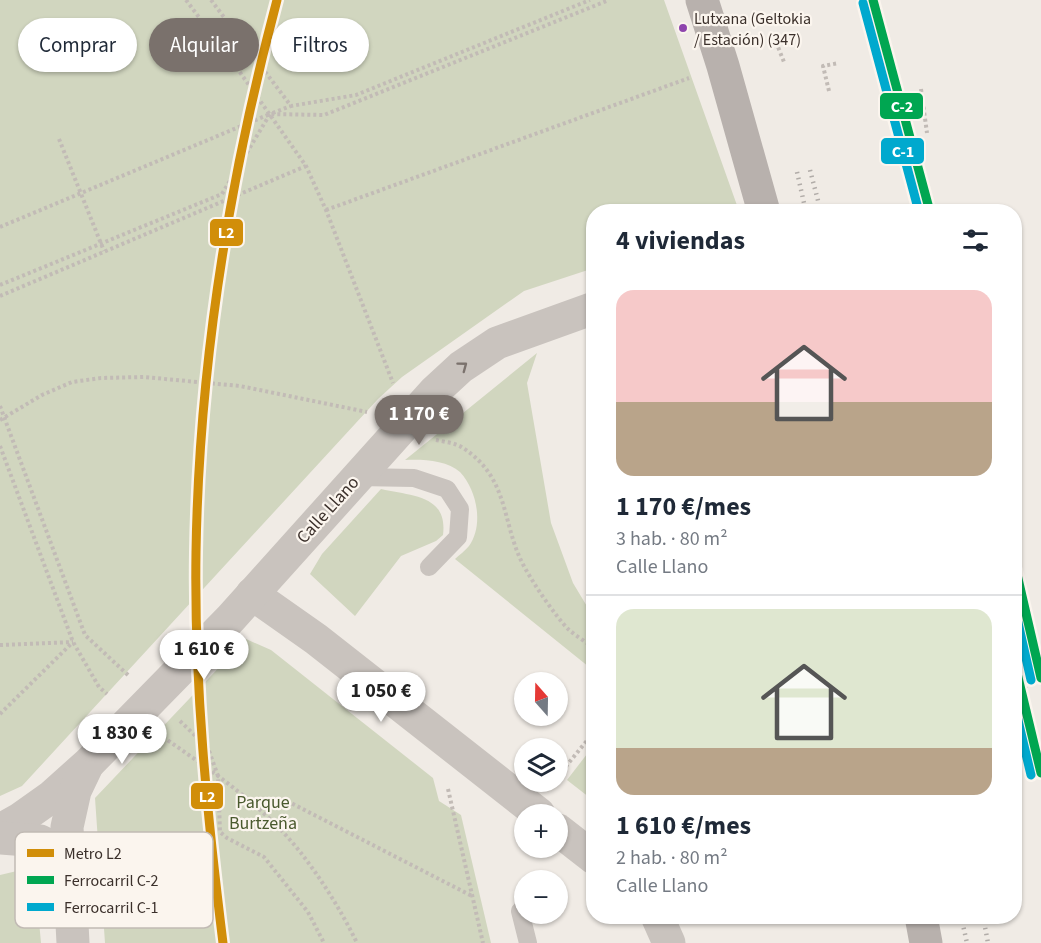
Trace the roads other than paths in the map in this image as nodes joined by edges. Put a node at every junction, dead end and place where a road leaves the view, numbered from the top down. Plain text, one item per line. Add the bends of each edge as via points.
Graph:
1 (702, 0) edge
2 (762, 204) edge
3 (586, 311) edge
4 (358, 477) junction
5 (429, 567) dead end
6 (252, 594) junction
7 (89, 763) junction
8 (526, 804) edge
9 (0, 830) edge
10 (67, 832) edge
11 (0, 838) edge
12 (568, 838) edge
13 (15, 839) edge
14 (586, 852) edge
15 (523, 924) edge
16 (661, 924) edge
17 (922, 924) edge
18 (72, 928) edge
19 (73, 943) edge
20 (528, 943) edge
21 (669, 943) edge
22 (926, 943) edge

1 - 2 main road
4 -> 3 street, Calle Llano via 461,367 497,343
4 - 5 lane via 414,478 447,489 460,509 458,537
4 - 6 street, Calle Llano
6 - 7 street, Calle Llano
6 - 8 street via 316,639
7 - 9 street via 51,797
7 - 10 street via 75,791
11 - 13 street
12 - 14 street
15 - 20 lane
16 - 21 street
17 - 22 main road
18 - 19 street

